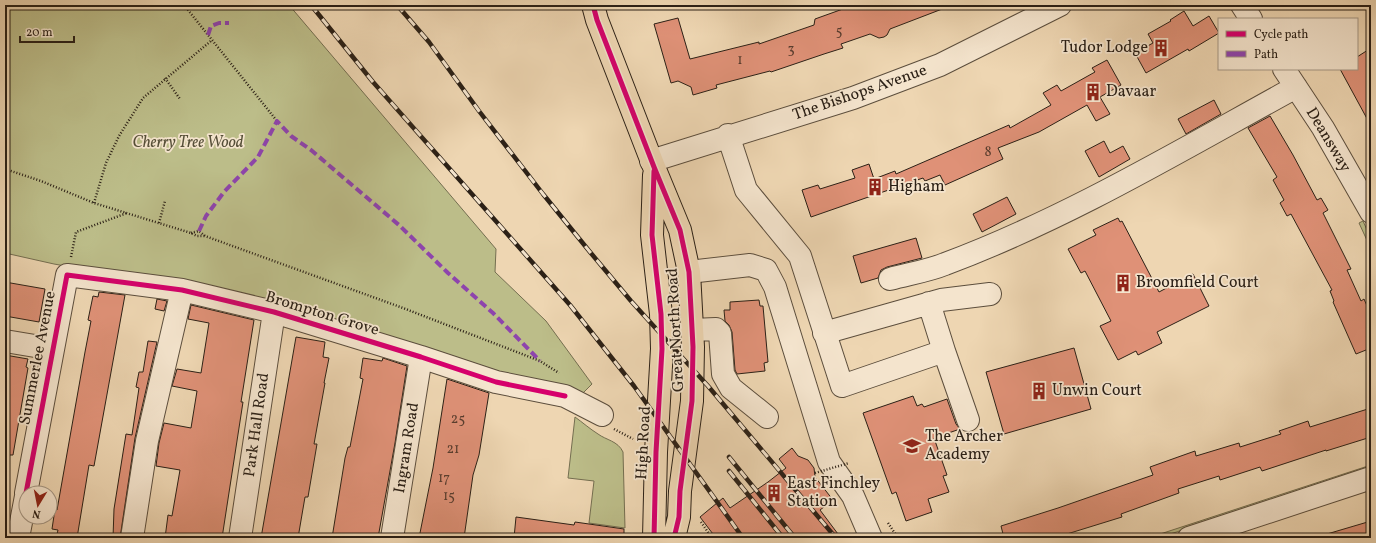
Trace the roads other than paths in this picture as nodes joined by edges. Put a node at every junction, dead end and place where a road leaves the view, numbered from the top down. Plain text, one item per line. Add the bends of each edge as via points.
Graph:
1 (593, 5) edge
2 (1060, 5) edge
3 (1242, 5) edge
4 (1250, 18) edge
5 (1290, 78) edge
6 (728, 136) junction
7 (652, 164) junction
8 (1371, 212) edge
9 (689, 272) junction
10 (67, 275) joint
11 (890, 279) dead end
12 (182, 290) junction
13 (990, 294) dead end
14 (935, 301) junction
15 (274, 312) junction
16 (692, 330) junction
17 (824, 333) junction
18 (5, 340) edge
19 (53, 349) junction
20 (662, 349) joint
21 (944, 352) junction
22 (421, 358) junction
23 (602, 415) road end
24 (767, 418) dead end
25 (968, 420) dead end
26 (1371, 478) edge
27 (28, 485) edge
28 (18, 523) edge
29 (14, 537) edge
30 (132, 538) edge
31 (240, 538) edge
32 (392, 538) edge
33 (654, 538) edge
34 (674, 538) edge
35 (871, 538) edge
36 (1189, 538) edge

1 - 7 main road, Great North Road
2 - 6 street, The Bishops Avenue via 940,65 853,98
3 - 4 street
5 - 8 street, Deansway via 1323,128
5 - 11 street via 1099,195 1064,213 944,265
6 - 7 street, The Bishops Avenue
6 - 17 street via 746,190 800,256
7 - 9 main road, Great North Road via 680,230
7 - 20 main road, Great North Road via 652,235 661,314
9 - 16 main road, Great North Road
9 - 35 street via 750,265 766,270 775,287 829,462 853,496
10 - 12 street, Brompton Grove
10 - 19 street, Summerlee Avenue
12 - 15 street, Brompton Grove
12 - 30 street via 147,441
13 - 14 street
14 - 17 street
14 - 21 street
15 - 22 street, Brompton Grove
15 - 31 street, Park Hall Road
16 - 24 street via 716,329 720,333 723,374 731,388
16 - 34 main road, Great North Road via 692,401 679,517
17 - 21 street via 842,386
18 - 19 street
19 - 27 street, Summerlee Avenue
20 - 33 main road, High Road
21 - 25 street
22 - 23 street, Brompton Grove via 496,382 564,386
22 - 32 street, Ingram Road
26 - 36 street
28 - 29 street, Summerlee Avenue

